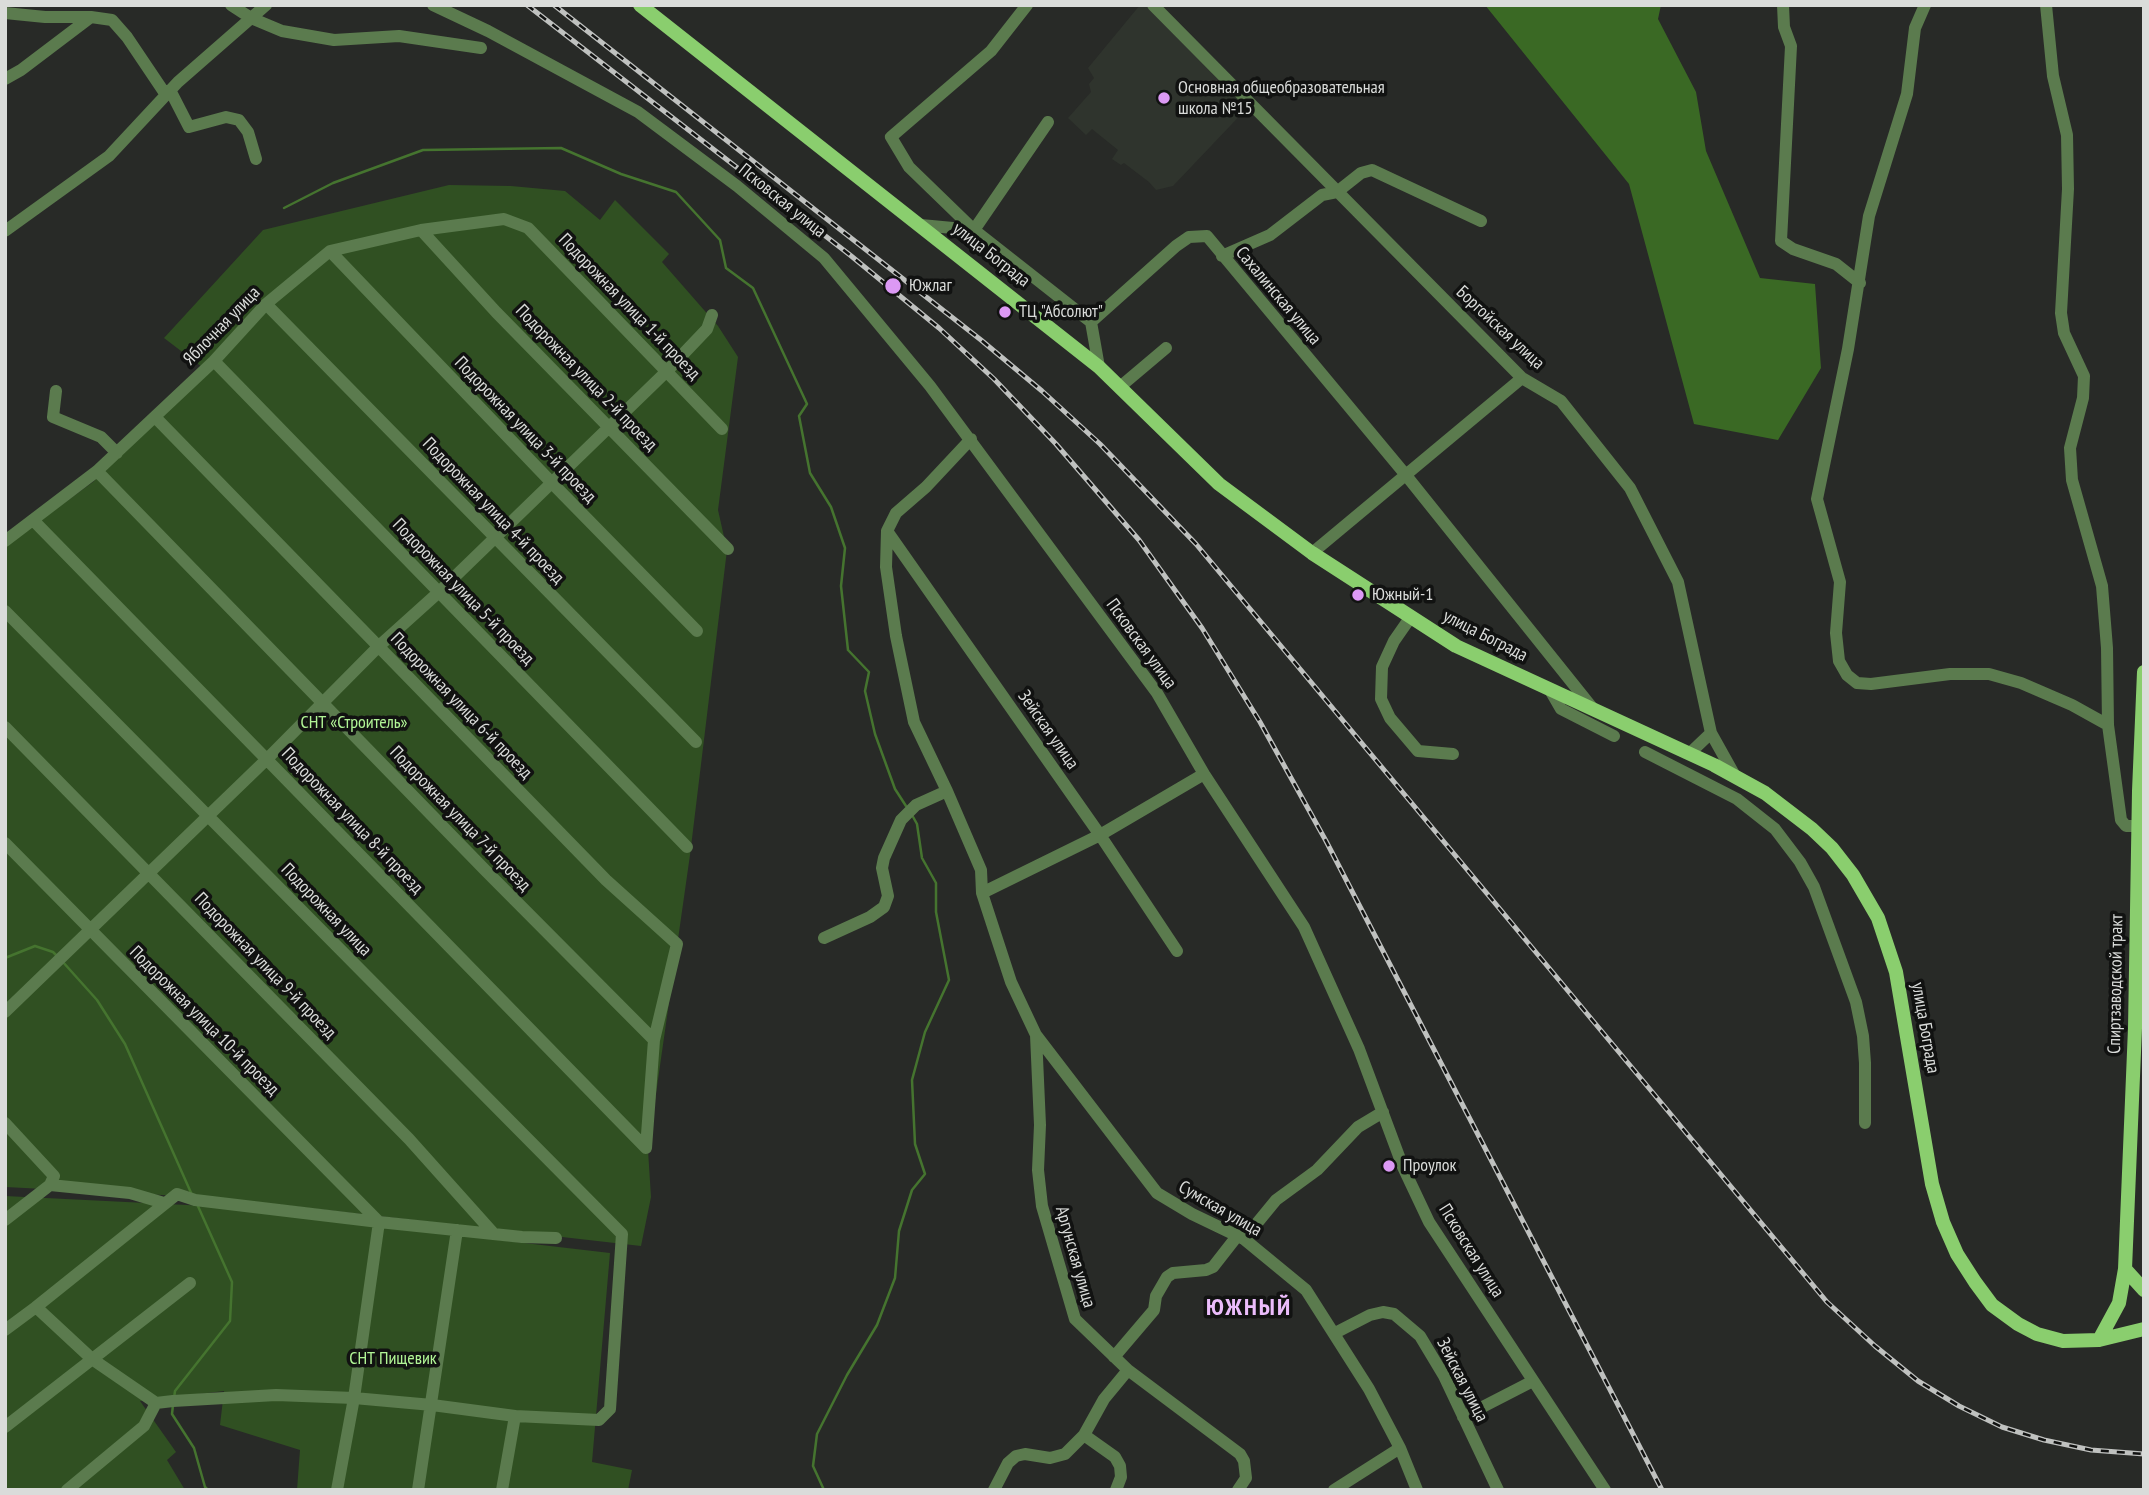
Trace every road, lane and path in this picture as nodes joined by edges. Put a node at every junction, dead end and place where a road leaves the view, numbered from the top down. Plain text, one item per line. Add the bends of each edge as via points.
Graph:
1 (29, 5) edge
2 (230, 5) edge
3 (266, 5) edge
4 (433, 5) edge
5 (640, 5) edge
6 (1027, 5) edge
7 (1153, 5) edge
8 (1783, 5) edge
9 (1925, 5) edge
10 (2046, 5) edge
11 (5, 13) edge
12 (92, 16) junction
13 (45, 17) junction
14 (251, 18) junction
15 (481, 48) dead end
16 (5, 79) edge
17 (168, 93) junction
18 (1048, 122) dead end
19 (256, 159) dead end
20 (1337, 192) junction
21 (504, 219) joint
22 (1481, 222) dead end
23 (921, 225) junction
24 (421, 230) junction
25 (974, 230) junction
26 (5, 231) edge
27 (330, 251) junction
28 (1222, 256) junction
29 (1860, 283) junction
30 (265, 304) junction
31 (712, 315) dead end
32 (1091, 322) junction
33 (1166, 348) dead end
34 (214, 361) junction
35 (1099, 367) junction
36 (667, 371) junction
37 (1522, 377) junction
38 (1121, 386) junction
39 (56, 391) dead end
40 (155, 417) junction
41 (609, 426) junction
42 (722, 429) dead end
43 (971, 439) junction
44 (117, 453) junction
45 (97, 471) junction
46 (1405, 474) junction
47 (551, 482) junction
48 (33, 520) junction
49 (887, 531) junction
50 (495, 538) junction
51 (5, 541) edge
52 (728, 549) dead end
53 (1312, 553) junction
54 (439, 592) junction
55 (5, 611) edge
56 (1410, 618) junction
57 (697, 631) dead end
58 (379, 646) junction
59 (2144, 672) edge
60 (1550, 690) junction
61 (323, 703) junction
62 (1594, 710) junction
63 (2108, 725) junction
64 (5, 727) edge
65 (1712, 733) junction
66 (1614, 736) dead end
67 (696, 742) dead end
68 (1645, 752) dead end
69 (1690, 753) junction
70 (1453, 754) dead end
71 (267, 759) junction
72 (1204, 774) junction
73 (1735, 776) junction
74 (947, 791) junction
75 (1789, 809) junction
76 (209, 815) junction
77 (1771, 825) junction
78 (2141, 830) edge
79 (1100, 835) junction
80 (5, 844) edge
81 (687, 847) dead end
82 (149, 871) junction
83 (982, 893) junction
84 (90, 930) junction
85 (824, 938) dead end
86 (1177, 951) dead end
87 (5, 1012) edge
88 (2139, 1028) edge
89 (1036, 1035) junction
90 (653, 1040) junction
91 (1383, 1112) junction
92 (5, 1123) edge
93 (1865, 1123) dead end
94 (50, 1185) junction
95 (164, 1203) junction
96 (5, 1220) edge
97 (379, 1222) junction
98 (457, 1230) junction
99 (494, 1234) junction
100 (1241, 1237) junction
101 (556, 1238) dead end
102 (2125, 1269) junction
103 (190, 1283) dead end
104 (2144, 1290) edge
105 (36, 1307) junction
106 (2144, 1329) edge
107 (5, 1330) edge
108 (1335, 1334) junction
109 (2099, 1340) junction
110 (1114, 1357) junction
111 (92, 1359) junction
112 (1128, 1370) junction
113 (1533, 1381) junction
114 (354, 1398) junction
115 (156, 1404) junction
116 (432, 1405) junction
117 (515, 1416) junction
118 (1463, 1417) junction
119 (5, 1427) edge
120 (1084, 1435) junction
121 (1400, 1448) junction
122 (67, 1490) edge
123 (337, 1490) edge
124 (418, 1490) edge
125 (502, 1490) edge
126 (994, 1490) edge
127 (1116, 1490) edge
128 (1238, 1490) edge
129 (1334, 1490) edge
130 (1417, 1490) edge
131 (1498, 1490) edge
132 (1605, 1490) edge

1 - 13 street
2 - 14 street
3 - 14 street
4 - 43 street, Псковская улица via 638,112 737,186 824,258
5 - 23 main road, улица Бограда
6 - 25 street via 991,51 891,137 909,167
7 - 20 street, Боргойская улица
8 - 29 street via 1791,46 1781,241 1836,264
9 - 29 street via 1915,28 1908,94 1869,216
10 - 63 street via 2053,76 2067,135 2061,313 2064,333 2084,376 2070,449 2071,480 2102,586
11 - 13 street
12 - 13 street
12 - 16 street
12 - 17 street via 112,20
14 - 15 street via 282,31 334,40 399,36
14 - 17 street
17 - 19 street via 189,127 226,117 239,120
17 - 26 street via 109,156
18 - 25 street
20 - 22 street via 1372,170
20 - 28 street via 1322,195 1270,235
20 - 37 street, Боргойская улица
21 - 24 street, Яблочная улица
21 - 36 street, Подорожная улица 1-й проезд via 528,228
23 - 25 street
23 - 35 main road, улица Бограда
24 - 27 street, Яблочная улица
24 - 41 street, Подорожная улица 2-й проезд
25 - 32 street
27 - 30 street, Яблочная улица
27 - 47 street, Подорожная улица 3-й проезд
28 - 32 street, Сахалинская улица via 1208,236 1189,237
28 - 46 street, Сахалинская улица
29 - 63 street via 1817,499 1840,582 1839,661 1857,683 1989,674 2021,683
30 - 34 street, Яблочная улица
30 - 50 street, Подорожная улица 4-й проезд
31 - 36 street via 707,328
32 - 35 street
33 - 38 street
34 - 40 street, Яблочная улица
34 - 54 street, Подорожная улица 5-й проезд
35 - 38 main road, улица Бограда
36 - 41 street
36 - 42 street, Подорожная улица 1-й проезд
37 - 46 street
37 - 65 street, Боргойская улица via 1561,401 1630,488 1678,582
38 - 53 main road, улица Бограда via 1219,484
39 - 44 street via 53,417 101,437
40 - 44 street, Яблочная улица
40 - 58 street, Подорожная улица 6-й проезд
41 - 47 street
41 - 52 street, Подорожная улица 2-й проезд
43 - 49 street via 896,513
43 - 72 street, Псковская улица via 1157,692
44 - 45 street, Яблочная улица
45 - 48 street, Яблочная улица
45 - 61 street, Подорожная улица 7-й проезд
46 - 53 street
46 - 62 street, Сахалинская улица
47 - 50 street
47 - 57 street, Подорожная улица 3-й проезд
48 - 51 street, Яблочная улица
48 - 71 street, Подорожная улица 8-й проезд
49 - 74 street via 886,568 914,722
49 - 79 street, Зейская улица
50 - 54 street
50 - 67 street, Подорожная улица 4-й проезд
53 - 56 main road, улица Бограда
54 - 58 street
54 - 81 street, Подорожная улица 5-й проезд
55 - 76 street, Подорожная улица
56 - 60 main road, улица Бограда via 1456,646
56 - 70 street via 1382,667 1381,699 1390,719 1418,751
58 - 61 street
58 - 90 street, Подорожная улица 6-й проезд via 606,880 677,944
59 - 78 main road, Спиртзаводской тракт
60 - 62 main road, улица Бограда
60 - 66 street via 1561,709
61 - 71 street
61 - 90 street, Подорожная улица 7-й проезд
62 - 69 main road, улица Бограда
63 - 78 street via 2121,820
64 - 82 street, Подорожная улица 9-й проезд
65 - 69 street
65 - 73 street, Боргойская улица
68 - 77 street via 1737,799
69 - 73 main road, улица Бограда
71 - 76 street
71 - 90 street, Подорожная улица 8-й проезд via 646,1148
72 - 79 street
72 - 91 street, Псковская улица via 1304,927
73 - 75 main road, улица Бограда
74 - 83 street via 981,870
74 - 85 street via 916,805 901,820 882,868 888,896 884,907
75 - 77 street
75 - 109 main road, улица Бограда via 1832,848 1878,918 1896,972 1932,1184 1957,1254 1992,1305 2018,1324 2063,1341
76 - 82 street
76 - 117 street, Подорожная улица via 622,1234 610,1409 599,1420
77 - 93 street via 1814,887 1856,1002 1863,1036
78 - 88 main road, Спиртзаводской тракт
79 - 83 street
79 - 86 street, Зейская улица
80 - 84 street, Подорожная улица 10-й проезд
82 - 84 street
82 - 99 street, Подорожная улица 9-й проезд via 409,1139
83 - 89 street via 1012,982
84 - 87 street
84 - 97 street, Подорожная улица 10-й проезд
88 - 102 main road, Спиртзаводской тракт
89 - 100 street, Сумская улица via 1157,1193
89 - 110 street, Аргунская улица via 1042,1206 1075,1319
91 - 100 street via 1358,1127
91 - 113 street, Псковская улица via 1429,1222
92 - 94 street via 54,1176
94 - 95 street via 130,1193
94 - 96 street
95 - 97 street via 177,1194
95 - 105 street
97 - 98 street
97 - 114 street
98 - 99 street
98 - 116 street
99 - 101 street
100 - 108 street, Сумская улица via 1306,1290
100 - 110 street via 1213,1267 1170,1275 1156,1296 1154,1310
102 - 104 main road
102 - 109 main road, Спиртзаводской тракт via 2119,1303
103 - 111 street
105 - 107 street
105 - 111 street
106 - 109 main road, улица Бограда
108 - 118 street, Зейская улица via 1370,1315 1394,1314 1420,1336
108 - 121 street, Сумская улица
110 - 112 street, Аргунская улица
111 - 115 street
111 - 119 street
112 - 120 street via 1104,1399
112 - 128 street, Аргунская улица via 1240,1454 1247,1478
113 - 118 street
113 - 132 street, Псковская улица
114 - 115 street via 276,1395
114 - 116 street
114 - 123 street
115 - 122 street via 144,1426
116 - 117 street
116 - 124 street
117 - 125 street
118 - 131 street, Зейская улица
120 - 126 street via 1065,1454 1016,1456
120 - 127 street via 1115,1457 1121,1477
121 - 129 street
121 - 130 street, Сумская улица

